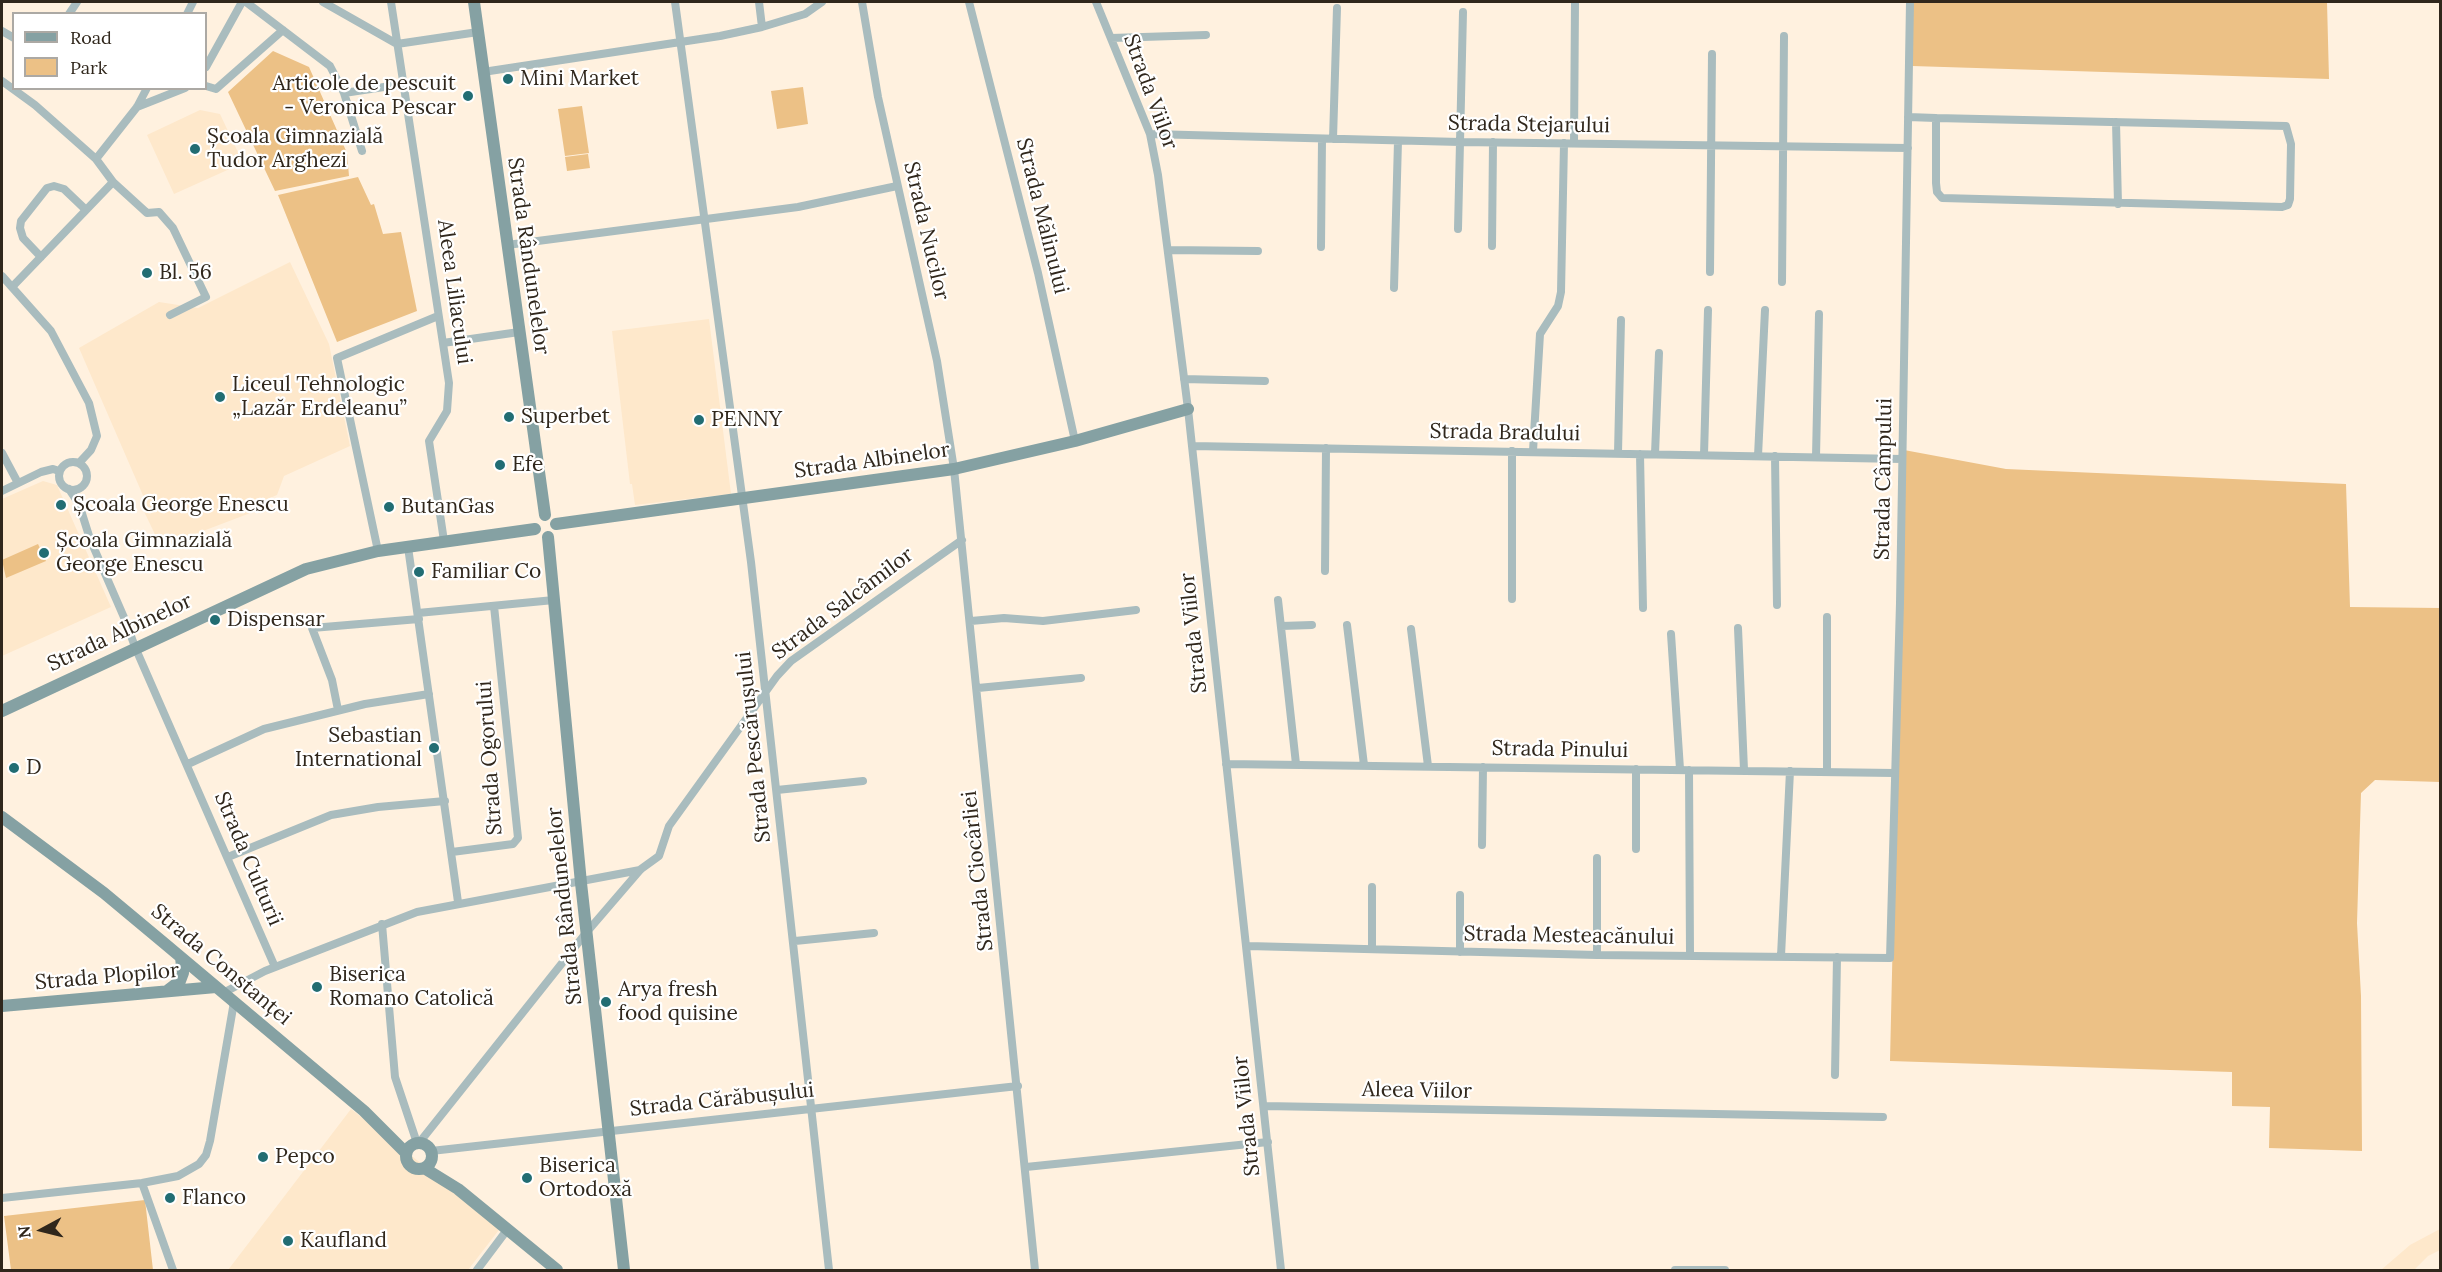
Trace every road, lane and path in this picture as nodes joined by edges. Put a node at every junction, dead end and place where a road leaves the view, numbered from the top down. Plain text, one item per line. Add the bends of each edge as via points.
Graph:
1 (244, 2) edge
2 (323, 2) edge
3 (391, 2) edge
4 (474, 2) edge
5 (675, 2) edge
6 (759, 2) edge
7 (822, 2) edge
8 (862, 2) edge
9 (969, 2) edge
10 (1096, 2) edge
11 (1575, 2) edge
12 (1910, 2) edge
13 (1337, 8) dead end
14 (1464, 12) dead end
15 (762, 27) junction
16 (284, 30) junction
17 (478, 32) junction
18 (1206, 35) dead end
19 (1784, 36) dead end
20 (1111, 38) junction
21 (681, 42) junction
22 (397, 44) junction
23 (1712, 54) dead end
24 (207, 65) edge
25 (483, 72) junction
26 (2, 81) edge
27 (12, 83) edge
28 (404, 84) junction
29 (207, 86) edge
30 (20, 90) edge
31 (146, 90) edge
32 (180, 90) edge
33 (344, 93) junction
34 (137, 107) junction
35 (1908, 117) junction
36 (1936, 118) junction
37 (2116, 122) junction
38 (1150, 134) junction
39 (1322, 139) junction
40 (1333, 139) junction
41 (1398, 141) junction
42 (1460, 142) junction
43 (1493, 142) junction
44 (1564, 143) junction
45 (1574, 143) junction
46 (1711, 145) junction
47 (1782, 146) junction
48 (1908, 148) junction
49 (362, 151) dead end
50 (96, 159) junction
51 (112, 182) junction
52 (897, 186) junction
53 (2118, 204) junction
54 (86, 210) junction
55 (705, 220) junction
56 (1458, 229) dead end
57 (507, 245) junction
58 (1492, 246) dead end
59 (1321, 247) dead end
60 (1168, 250) junction
61 (1258, 251) dead end
62 (41, 257) junction
63 (1710, 272) dead end
64 (2, 276) edge
65 (1782, 282) dead end
66 (13, 286) junction
67 (1394, 288) dead end
68 (1708, 310) dead end
69 (1765, 310) dead end
70 (1819, 314) dead end
71 (170, 315) dead end
72 (438, 316) junction
73 (1621, 320) dead end
74 (519, 332) junction
75 (443, 343) junction
76 (1659, 353) dead end
77 (1184, 379) junction
78 (1265, 381) dead end
79 (1188, 409) junction
80 (1075, 441) junction
81 (1192, 446) junction
82 (1326, 448) junction
83 (1512, 451) junction
84 (1533, 451) junction
85 (2, 453) edge
86 (1618, 453) junction
87 (1640, 454) junction
88 (1655, 454) junction
89 (1704, 455) junction
90 (1758, 456) junction
91 (1775, 456) junction
92 (1816, 457) junction
93 (1902, 459) junction
94 (80, 463) junction
95 (954, 469) junction
96 (59, 471) junction
97 (18, 483) junction
98 (69, 489) junction
99 (2, 491) edge
100 (743, 500) junction
101 (545, 515) junction
102 (556, 524) junction
103 (535, 529) junction
104 (548, 537) junction
105 (962, 540) junction
106 (444, 541) junction
107 (408, 547) junction
108 (378, 551) junction
109 (1325, 571) dead end
110 (1512, 599) dead end
111 (554, 600) junction
112 (1278, 600) dead end
113 (1777, 605) dead end
114 (494, 606) junction
115 (1642, 608) dead end
116 (1136, 610) dead end
117 (418, 616) junction
118 (1827, 617) dead end
119 (971, 621) junction
120 (1312, 625) dead end
121 (1347, 625) dead end
122 (1281, 626) junction
123 (1738, 628) dead end
124 (1411, 629) dead end
125 (1671, 634) dead end
126 (135, 647) junction
127 (1081, 678) dead end
128 (978, 688) junction
129 (766, 690) junction
130 (429, 694) junction
131 (342, 709) junction
132 (2, 711) edge
133 (188, 764) junction
134 (1226, 764) junction
135 (1296, 764) junction
136 (1364, 765) junction
137 (1428, 766) junction
138 (1483, 767) junction
139 (1636, 769) junction
140 (1680, 769) junction
141 (1689, 770) junction
142 (1744, 770) junction
143 (1790, 771) junction
144 (1827, 771) junction
145 (1894, 773) junction
146 (863, 781) dead end
147 (777, 790) junction
148 (444, 801) junction
149 (2, 817) edge
150 (1482, 845) dead end
151 (1636, 849) dead end
152 (452, 852) junction
153 (228, 857) junction
154 (1597, 858) dead end
155 (641, 869) junction
156 (581, 883) junction
157 (1372, 887) dead end
158 (1460, 895) dead end
159 (458, 902) junction
160 (382, 924) junction
161 (586, 933) junction
162 (874, 933) dead end
163 (795, 941) junction
164 (1248, 946) junction
165 (1372, 950) junction
166 (1460, 952) junction
167 (1597, 955) junction
168 (1690, 956) junction
169 (1781, 956) junction
170 (1837, 957) junction
171 (181, 958) junction
172 (1890, 958) joint
173 (275, 967) junction
174 (220, 990) junction
175 (165, 992) junction
176 (234, 1002) junction
177 (2, 1005) edge
178 (1835, 1075) dead end
179 (1018, 1086) junction
180 (1264, 1106) junction
181 (812, 1108) junction
182 (1883, 1117) dead end
183 (609, 1130) junction
184 (1268, 1142) junction
185 (414, 1146) junction
186 (429, 1159) junction
187 (1026, 1167) junction
188 (142, 1183) junction
189 (2, 1198) edge
190 (507, 1230) junction
191 (173, 1270) edge
192 (477, 1270) edge
193 (557, 1270) edge
194 (624, 1270) edge
195 (829, 1270) edge
196 (1035, 1270) edge
197 (1281, 1270) edge
198 (1675, 1270) edge
199 (1725, 1270) edge

1 - 16 street
1 - 24 street
2 - 22 street
3 - 22 street, Aleea Liliacului
4 - 17 street, Strada Rândunelelor
5 - 21 street, Strada Pescărușului
6 - 15 street
7 - 15 street via 805,14
8 - 52 street, Strada Nucilor
9 - 80 street, Strada Mălinului via 1038,273
10 - 20 street, Strada Viilor
11 - 45 street
12 - 35 street, Strada Câmpului
13 - 40 street
14 - 42 street
15 - 21 street
16 - 29 street via 216,89
16 - 33 street via 330,66
17 - 22 street
17 - 25 street, Strada Rândunelelor
18 - 20 street
19 - 47 street
20 - 38 street, Strada Viilor
21 - 25 street
21 - 55 street, Strada Pescărușului
22 - 28 street, Aleea Liliacului
23 - 46 street
25 - 57 street, Strada Rândunelelor
26 - 27 street
28 - 33 street
28 - 72 street, Aleea Liliacului
30 - 50 street
31 - 34 street
32 - 34 street
33 - 49 street
34 - 50 street
35 - 36 street
35 - 48 street, Strada Câmpului
36 - 37 street
36 - 53 street via 1936,183 1942,198
37 - 53 street
37 - 53 street via 2286,126 2291,144 2288,205
38 - 39 street, Strada Stejarului
38 - 60 street, Strada Viilor
39 - 40 street, Strada Stejarului
39 - 59 street
40 - 41 street, Strada Stejarului
41 - 42 street, Strada Stejarului
41 - 67 street
42 - 43 street, Strada Stejarului
42 - 56 street
43 - 44 street, Strada Stejarului
43 - 58 street
44 - 45 street, Strada Stejarului
44 - 84 street via 1561,292 1558,306 1540,333
45 - 46 street, Strada Stejarului
46 - 47 street, Strada Stejarului
46 - 63 street
47 - 48 street, Strada Stejarului
47 - 65 street
48 - 93 street, Strada Câmpului
50 - 51 street
51 - 54 street
51 - 71 street via 147,213 159,212 173,228 206,297
52 - 55 street via 798,207
52 - 95 street, Strada Nucilor via 936,361
54 - 62 street
54 - 62 street via 64,189 47,188 21,221 20,228 23,238
55 - 57 street
55 - 100 street, Strada Pescărușului
57 - 74 street, Strada Rândunelelor
60 - 61 street
60 - 77 street, Strada Viilor
62 - 66 street
64 - 66 street
66 - 94 street via 51,332 89,403 97,436 92,450
68 - 89 street
69 - 90 street
70 - 92 street
72 - 75 street, Aleea Liliacului
72 - 108 street via 337,358
73 - 86 street
74 - 75 street
74 - 101 street, Strada Rândunelelor
75 - 106 street, Aleea Liliacului via 449,383 447,411 429,441
76 - 88 street
77 - 78 street
77 - 79 street, Strada Viilor
79 - 80 street, Strada Albinelor
79 - 81 street, Strada Viilor
80 - 95 street, Strada Albinelor
81 - 82 street, Strada Bradului
81 - 134 street, Strada Viilor
82 - 83 street, Strada Bradului
82 - 109 street
83 - 84 street, Strada Bradului
83 - 110 street
84 - 86 street, Strada Bradului
85 - 97 street
86 - 87 street, Strada Bradului
87 - 88 street, Strada Bradului
87 - 115 street
88 - 89 street, Strada Bradului
89 - 90 street, Strada Bradului
90 - 91 street, Strada Bradului
91 - 92 street, Strada Bradului
91 - 113 street
92 - 93 street, Strada Bradului
93 - 145 street, Strada Câmpului
94 - 96 street via 67,462
94 - 98 street via 87,479 78,489
95 - 100 street, Strada Albinelor
95 - 105 street, Strada Ciocârliei
96 - 97 street via 41,472
96 - 98 street via 61,484
97 - 99 street
98 - 126 street, Strada Culturii via 79,504
100 - 102 street, Strada Albinelor
100 - 129 street, Strada Pescărușului
101 - 102 street
101 - 103 street via 538,519
102 - 104 street via 554,534
103 - 104 street
103 - 106 street, Strada Albinelor
104 - 111 street, Strada Rândunelelor
105 - 119 street, Strada Ciocârliei
105 - 129 street, Strada Salcâmilor via 791,661
106 - 107 street, Strada Albinelor
107 - 108 street, Strada Albinelor
107 - 117 street
108 - 126 street, Strada Albinelor via 289,576
111 - 114 street
111 - 156 street, Strada Rândunelelor
112 - 122 street
114 - 117 street
114 - 152 street, Strada Ogorului via 518,838 513,844
116 - 119 street via 1043,621
117 - 130 street
117 - 131 street via 312,628
118 - 144 street
119 - 128 street, Strada Ciocârliei
120 - 122 street
121 - 136 street
122 - 135 street
123 - 142 street
124 - 137 street
125 - 140 street
126 - 132 street, Strada Albinelor
126 - 133 street, Strada Culturii
127 - 128 street
128 - 179 street, Strada Ciocârliei
129 - 147 street, Strada Pescărușului
129 - 155 street, Strada Salcâmilor via 669,826 659,856
130 - 131 street
130 - 148 street
131 - 133 street via 264,729
133 - 153 street, Strada Culturii
134 - 135 street, Strada Pinului
134 - 164 street, Strada Viilor
135 - 136 street, Strada Pinului
136 - 137 street, Strada Pinului
137 - 138 street, Strada Pinului
138 - 139 street, Strada Pinului
138 - 150 street
139 - 140 street, Strada Pinului
139 - 151 street
140 - 141 street, Strada Pinului
141 - 142 street, Strada Pinului
141 - 168 street
142 - 143 street, Strada Pinului
143 - 144 street, Strada Pinului
143 - 169 street
144 - 145 street, Strada Pinului
145 - 172 street, Strada Câmpului
146 - 147 street
147 - 163 street, Strada Pescărușului
148 - 152 street
148 - 153 street via 331,815
149 - 171 street, Strada Constanței via 104,893
152 - 159 street
153 - 173 street, Strada Culturii
154 - 167 street
155 - 156 street
155 - 161 street
156 - 159 street
156 - 161 street, Strada Rândunelelor
157 - 165 street
158 - 166 street
159 - 160 street
160 - 173 street
160 - 185 street via 395,1077
161 - 183 street, Strada Rândunelelor
161 - 185 street
162 - 163 street
163 - 181 street, Strada Pescărușului
164 - 165 street, Strada Mesteacănului
164 - 180 street, Strada Viilor
165 - 166 street, Strada Mesteacănului
166 - 167 street, Strada Mesteacănului
167 - 168 street, Strada Mesteacănului
168 - 169 street, Strada Mesteacănului
169 - 170 street, Strada Mesteacănului
170 - 172 street, Strada Mesteacănului
170 - 178 street
171 - 174 street, Strada Constanței
171 - 175 street via 180,981
173 - 174 street
174 - 175 street, Strada Plopilor
174 - 176 street, Strada Constanței
175 - 177 street, Strada Plopilor
176 - 185 street, Strada Constanței via 379,1125
176 - 188 street via 206,1155 190,1172
179 - 181 street, Strada Cărăbușului
179 - 187 street, Strada Ciocârliei
180 - 182 street, Aleea Viilor
180 - 184 street, Strada Viilor
181 - 183 street, Strada Cărăbușului
181 - 195 street, Strada Pescărușului
183 - 186 street, Strada Cărăbușului
183 - 194 street, Strada Rândunelelor
184 - 187 street
184 - 197 street, Strada Viilor
185 - 186 street
185 - 186 street via 409,1165 415,1169
186 - 190 street
187 - 196 street, Strada Ciocârliei
188 - 189 street
188 - 191 street
190 - 192 street
190 - 193 street
198 - 199 street

